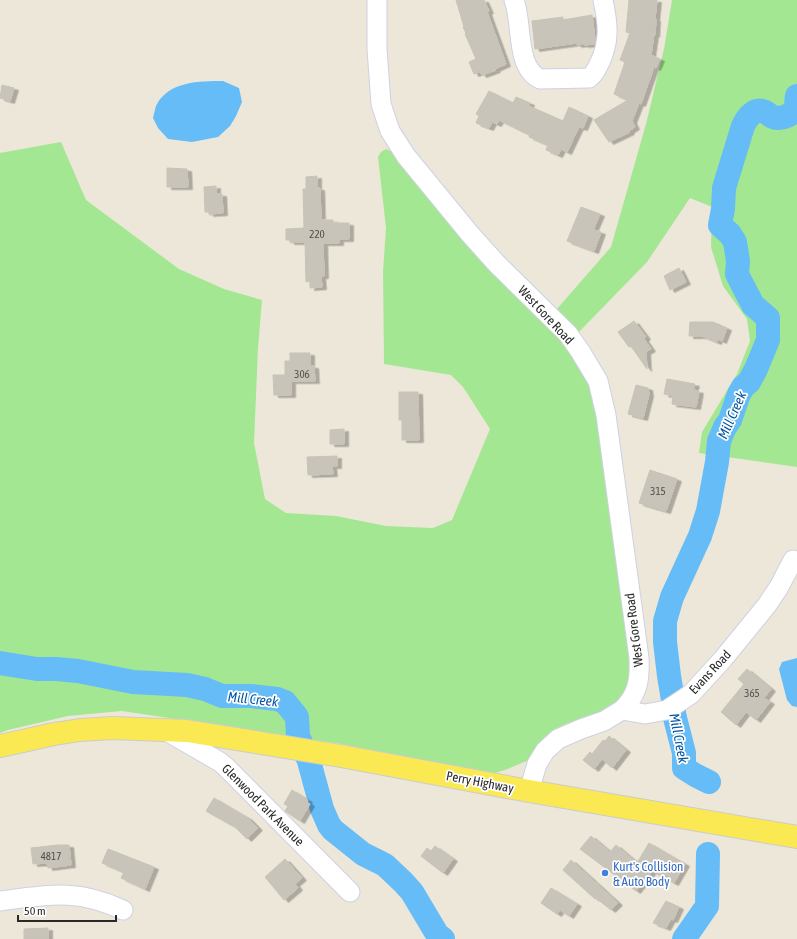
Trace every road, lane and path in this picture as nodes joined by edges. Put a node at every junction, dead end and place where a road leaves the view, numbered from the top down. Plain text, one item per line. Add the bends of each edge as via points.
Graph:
1 (377, 0) edge
2 (514, 0) edge
3 (603, 0) edge
4 (793, 560) dead end
5 (622, 710) junction
6 (163, 729) junction
7 (0, 746) edge
8 (529, 792) junction
9 (797, 837) edge
10 (350, 892) dead end
11 (0, 901) edge
12 (123, 910) dead end

1 - 5 street, West Gore Road via 381,104 390,132 406,156 470,234 568,334 598,381 606,415 639,658 634,696
2 - 3 street via 526,65 535,77 540,79 590,78 593,75 607,40
4 - 5 street, Evans Road via 767,605 691,694 666,710 645,714
5 - 8 street via 568,734 551,745 537,764
6 - 7 main road, Glenwood Park Avenue via 80,730
6 - 8 main road, Perry Highway via 341,756
6 - 10 street, Glenwood Park Avenue via 226,766
8 - 9 main road, Perry Highway
11 - 12 street via 75,895 99,900

